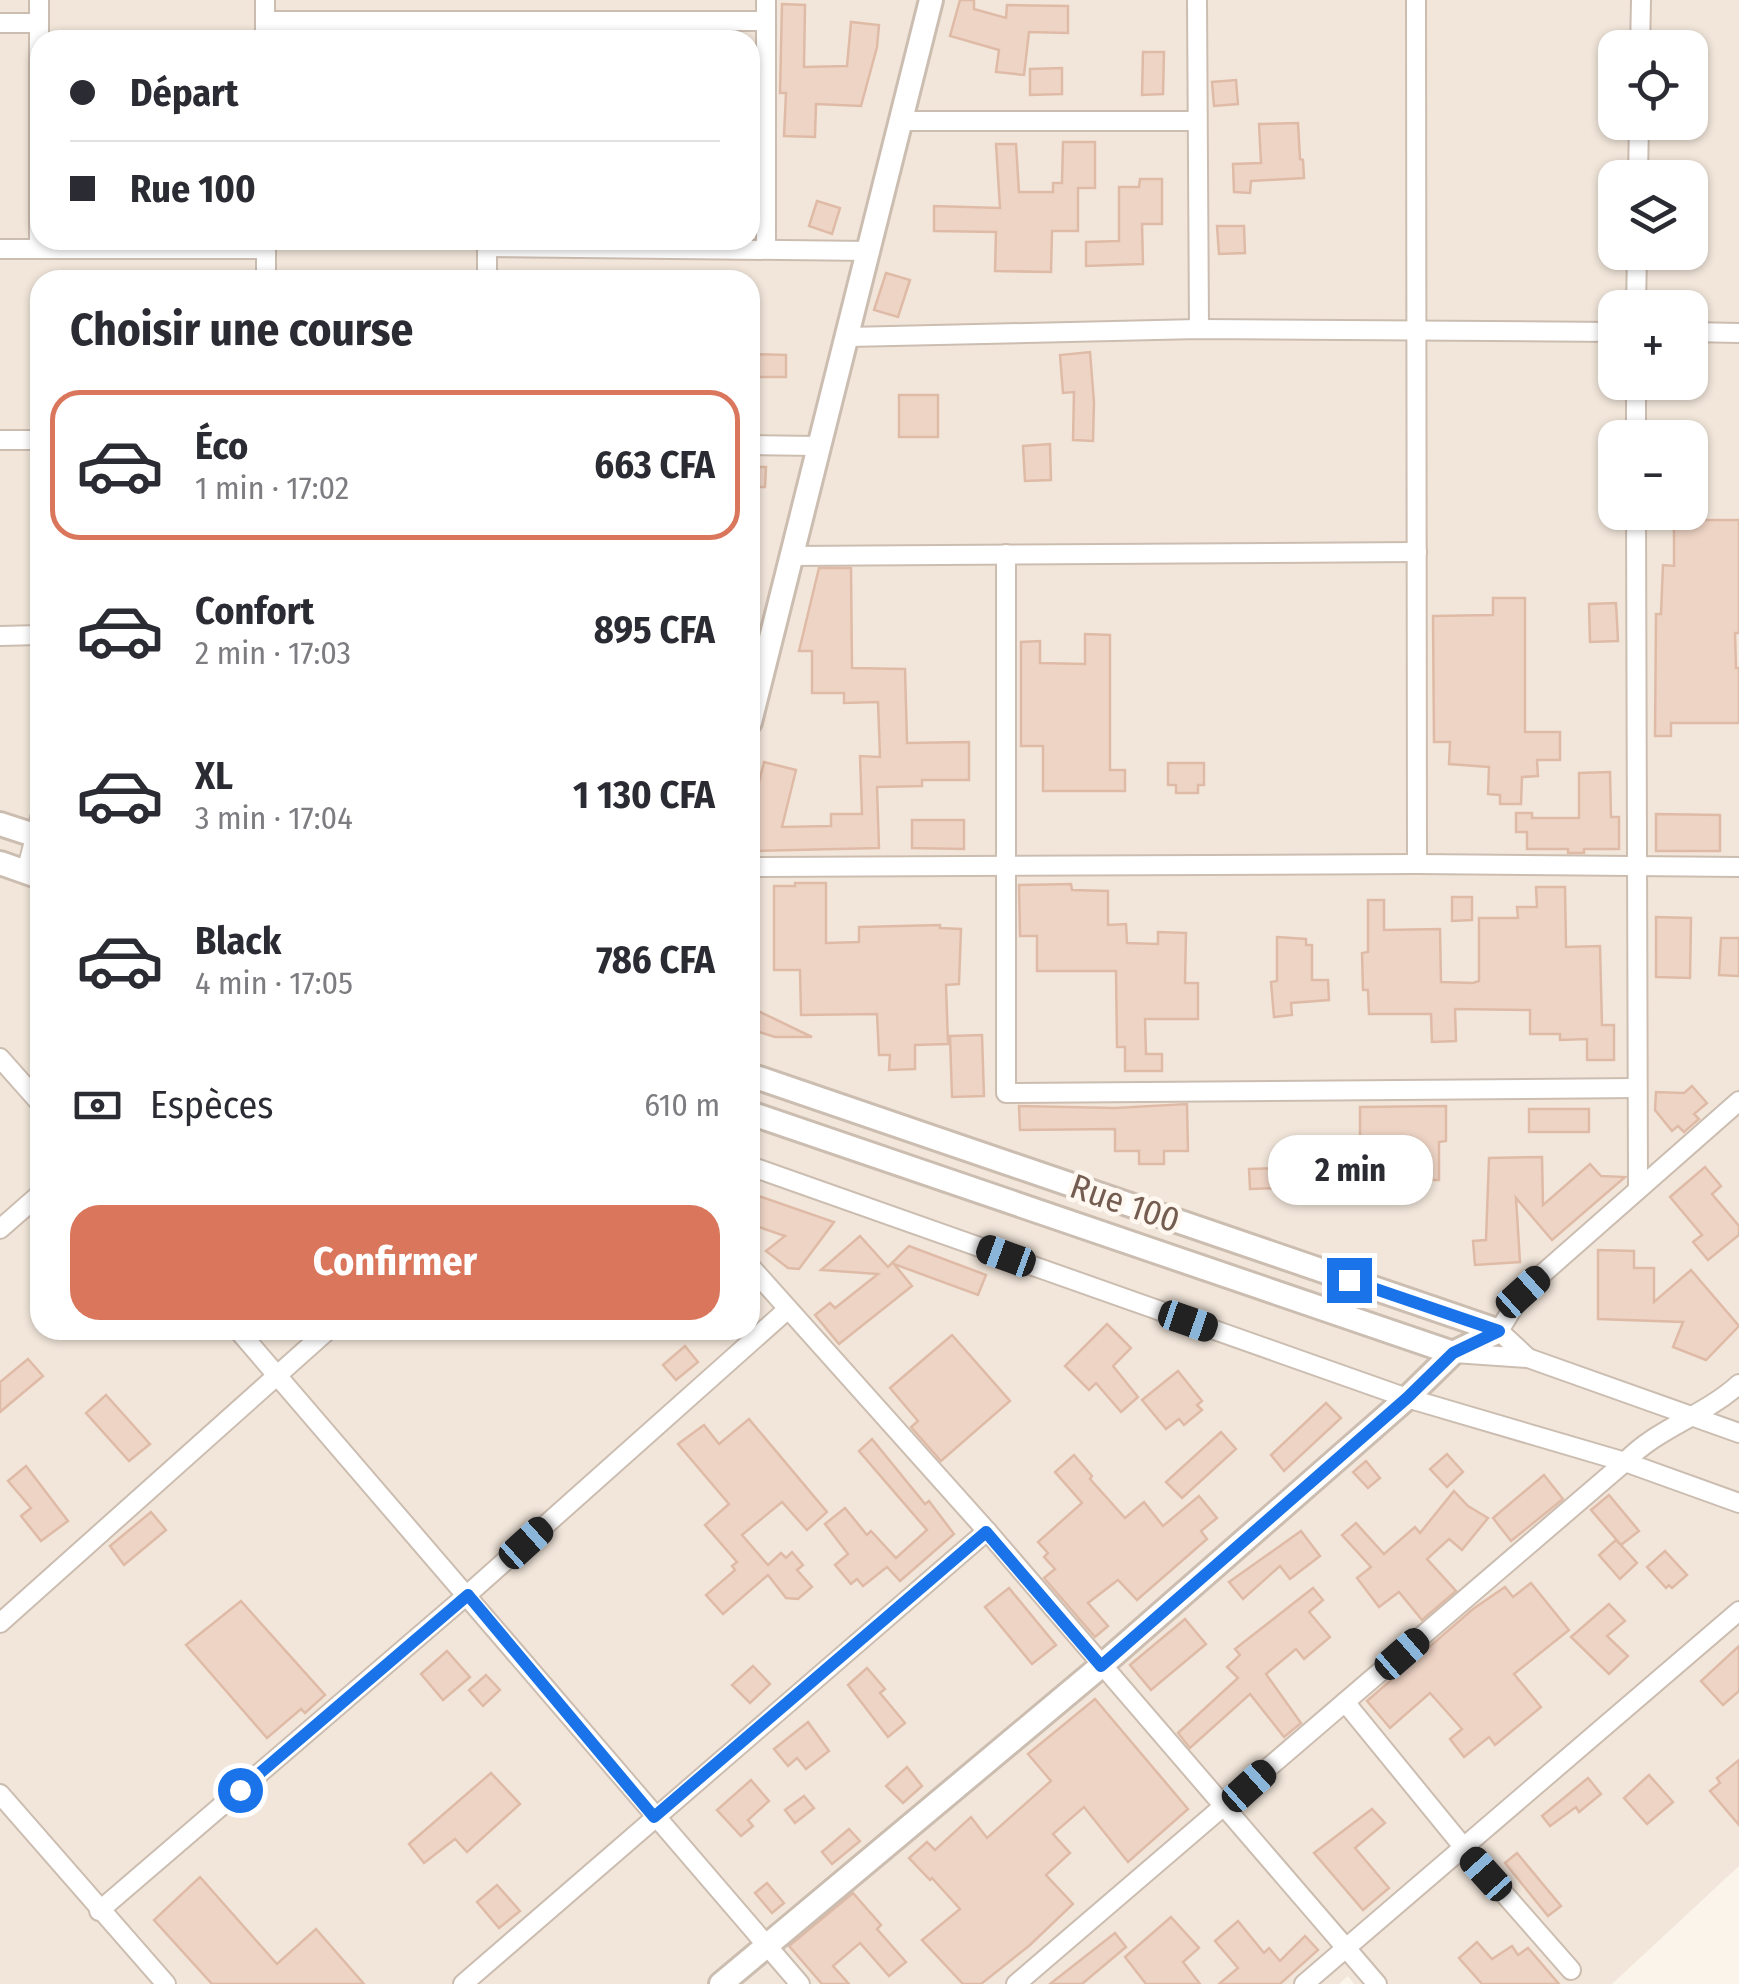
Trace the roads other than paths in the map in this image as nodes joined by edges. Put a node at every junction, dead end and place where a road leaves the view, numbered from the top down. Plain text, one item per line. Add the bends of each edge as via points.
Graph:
1 (39, 0) edge
2 (265, 0) edge
3 (766, 0) edge
4 (932, 0) edge
5 (1197, 0) edge
6 (1416, 0) edge
7 (1641, 0) edge
8 (766, 20) junction
9 (40, 23) junction
10 (0, 24) edge
11 (40, 30) edge
12 (265, 30) edge
13 (512, 30) edge
14 (1640, 30) edge
15 (902, 121) junction
16 (1197, 121) junction
17 (0, 249) edge
18 (760, 249) edge
19 (766, 249) junction
20 (30, 250) edge
21 (870, 251) junction
22 (1199, 329) junction
23 (1416, 330) junction
24 (1598, 332) edge
25 (1708, 332) edge
26 (1739, 332) edge
27 (848, 337) junction
28 (0, 440) edge
29 (30, 440) edge
30 (760, 445) edge
31 (818, 446) junction
32 (1636, 530) edge
33 (1416, 552) junction
34 (1006, 554) junction
35 (790, 556) junction
36 (30, 635) edge
37 (0, 636) edge
38 (760, 680) edge
39 (0, 824) edge
40 (30, 829) edge
41 (0, 863) edge
42 (1417, 864) junction
43 (1637, 866) junction
44 (760, 867) edge
45 (1005, 867) junction
46 (1739, 868) edge
47 (30, 873) edge
48 (0, 1058) edge
49 (760, 1078) edge
50 (1637, 1088) junction
51 (30, 1092) edge
52 (1739, 1100) edge
53 (760, 1116) edge
54 (760, 1170) edge
55 (1638, 1189) junction
56 (30, 1203) edge
57 (0, 1229) edge
58 (760, 1277) edge
59 (788, 1309) junction
60 (1499, 1331) junction
61 (760, 1334) edge
62 (247, 1340) edge
63 (316, 1340) edge
64 (753, 1340) edge
65 (1453, 1353) junction
66 (1528, 1358) junction
67 (276, 1374) junction
68 (1739, 1384) edge
69 (1407, 1398) junction
70 (1695, 1417) junction
71 (1739, 1433) edge
72 (1625, 1462) junction
73 (1739, 1504) edge
74 (986, 1532) junction
75 (468, 1595) junction
76 (1739, 1611) edge
77 (0, 1623) edge
78 (1101, 1666) junction
79 (1346, 1702) junction
80 (0, 1794) edge
81 (1224, 1808) junction
82 (654, 1817) junction
83 (1465, 1850) junction
84 (99, 1911) junction
85 (767, 1944) junction
86 (1346, 1948) junction
87 (1570, 1970) dead end
88 (166, 1984) edge
89 (463, 1984) edge
90 (721, 1984) edge
91 (800, 1984) edge
92 (1016, 1984) edge
93 (1304, 1984) edge
94 (1377, 1984) edge

1 - 9 street
2 - 12 street
3 - 8 street
4 - 15 street
5 - 16 street
6 - 23 street
7 - 14 street
8 - 13 street
8 - 19 street
9 - 10 street
9 - 11 street
15 - 16 street
15 - 21 street
16 - 22 street
17 - 20 street
18 - 19 street
19 - 21 street
21 - 27 street
22 - 23 street
22 - 27 street
23 - 24 street
23 - 33 street
25 - 26 street
27 - 31 street
28 - 29 street
30 - 31 street
31 - 35 street
32 - 43 street
33 - 34 street
33 - 42 street
34 - 35 street
34 - 45 street
35 - 38 street
36 - 37 street
39 - 40 street
41 - 47 street
42 - 43 street
42 - 45 street
43 - 46 street
43 - 50 street
44 - 45 street
45 - 50 street via 1006,1093
48 - 51 street
49 - 60 street, Rue 100
50 - 55 street
52 - 55 street
53 - 65 street
54 - 69 street
55 - 60 street via 1523,1292
56 - 57 street
58 - 59 street
59 - 61 street
59 - 74 street
60 - 65 street
60 - 66 street
62 - 67 street
63 - 67 street
64 - 75 street
65 - 66 street
65 - 69 street
66 - 70 street
67 - 75 street
67 - 77 street
68 - 70 street
69 - 72 street
69 - 78 street
70 - 71 street
70 - 72 street via 1644,1442
72 - 73 street
72 - 79 street
74 - 78 street
74 - 82 street
75 - 82 street
75 - 84 street
76 - 83 street
78 - 81 street
78 - 85 street
79 - 81 street
79 - 83 street
80 - 84 street
81 - 86 street
81 - 92 street
82 - 85 street
82 - 89 street
83 - 86 street
83 - 87 street
84 - 88 street
85 - 90 street
85 - 91 street
86 - 93 street
86 - 94 street

